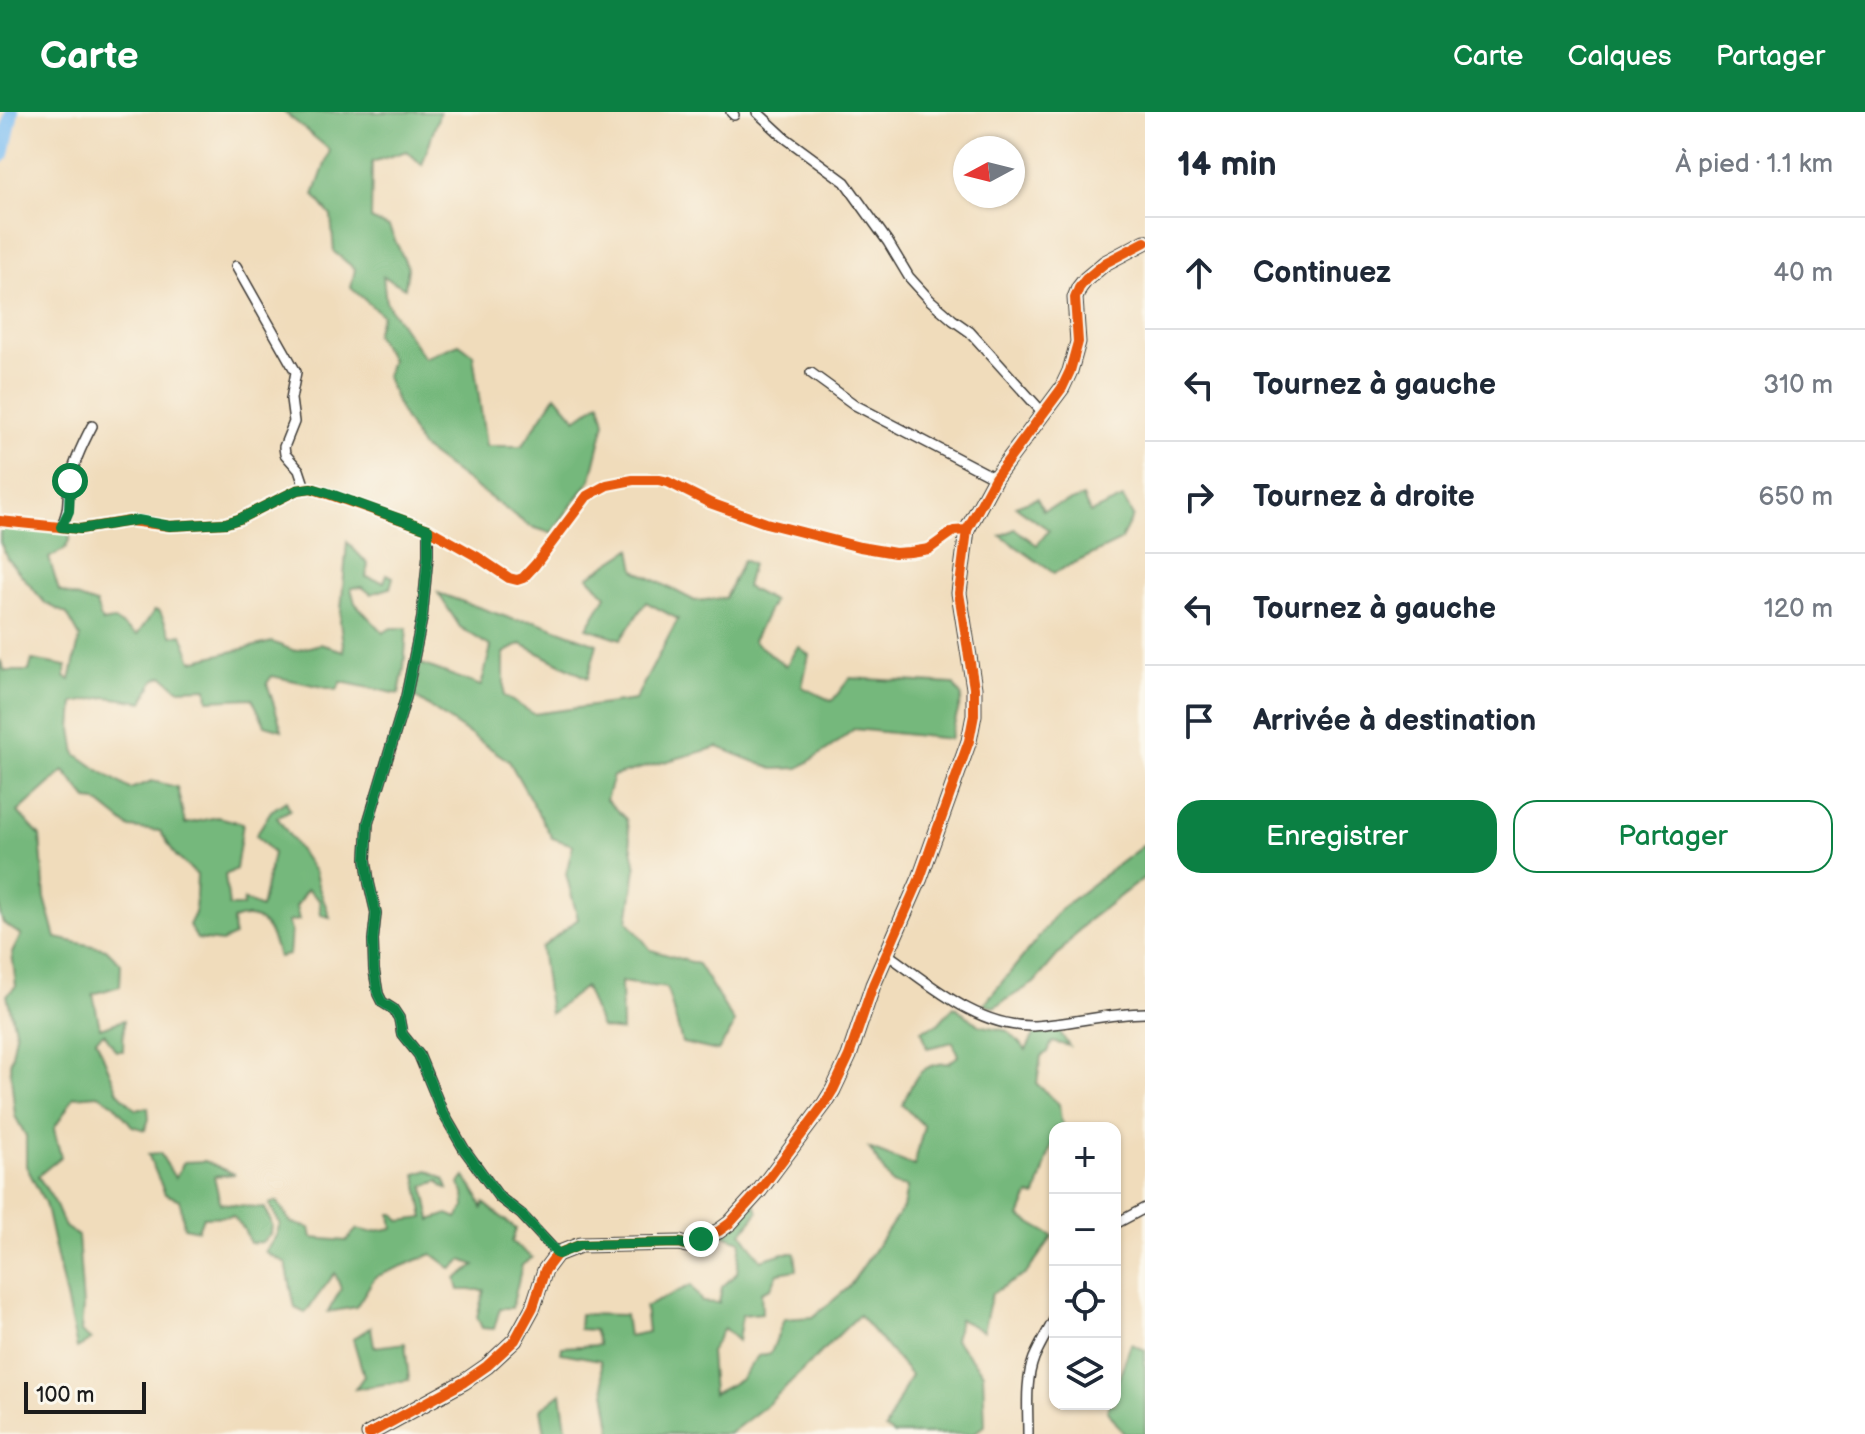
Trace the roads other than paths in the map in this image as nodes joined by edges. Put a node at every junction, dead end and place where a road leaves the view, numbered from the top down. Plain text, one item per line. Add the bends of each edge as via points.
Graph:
1 (758, 113) edge
2 (755, 128) dead end
3 (1145, 242) edge
4 (236, 266) dead end
5 (811, 373) dead end
6 (1044, 414) junction
7 (92, 426) dead end
8 (995, 478) junction
9 (305, 488) junction
10 (0, 521) edge
11 (61, 527) junction
12 (428, 529) junction
13 (967, 530) junction
14 (887, 954) junction
15 (1145, 1013) edge
16 (1145, 1208) edge
17 (1121, 1221) edge
18 (558, 1254) junction
19 (1049, 1330) edge
20 (369, 1434) edge
21 (1028, 1434) edge

1 - 2 street
1 - 6 street via 845,182 909,277 970,332
3 - 6 street via 1105,263 1076,292 1076,356
4 - 9 street via 296,372 294,422 284,447
5 - 8 street via 855,405
6 - 8 street
7 - 11 street via 72,473 69,511
8 - 13 street
9 - 11 street via 226,523 170,526 138,520
9 - 12 street
10 - 11 street
12 - 13 street via 517,580 535,565 587,496 633,480 668,482 766,523 895,553 929,549 954,531
12 - 18 street via 427,571 406,697 367,832 378,994 399,1018 402,1034 419,1055 464,1149 499,1197
13 - 14 street via 959,593 974,715 961,766
14 - 15 street via 952,1000 1000,1021 1036,1026
14 - 18 street via 833,1090 730,1223 686,1245 580,1245
16 - 17 street
18 - 20 street via 545,1270 515,1340 464,1382
19 - 21 street via 1031,1369

